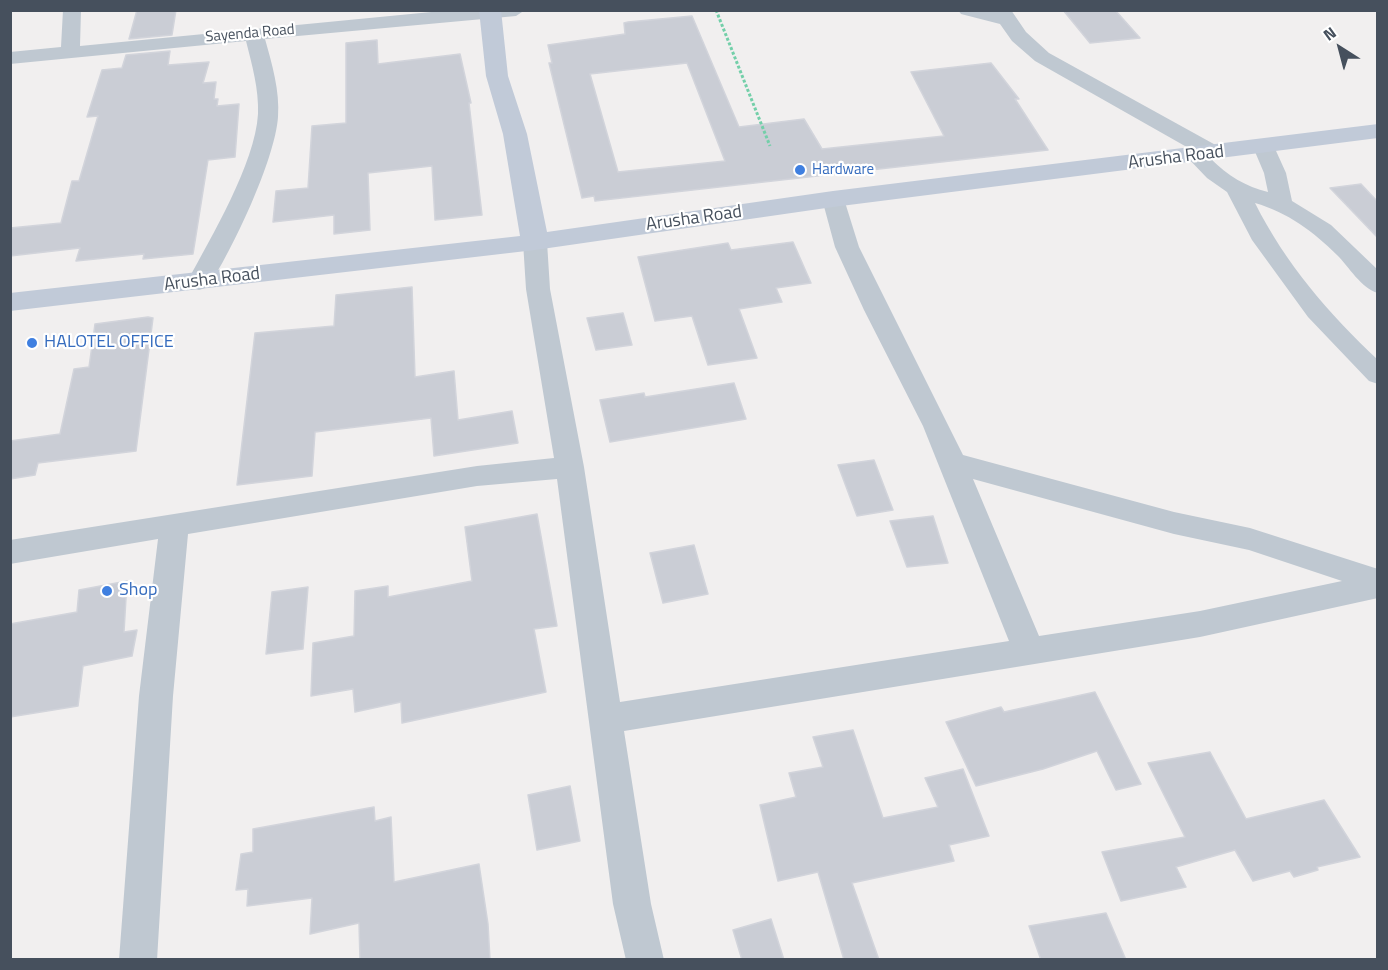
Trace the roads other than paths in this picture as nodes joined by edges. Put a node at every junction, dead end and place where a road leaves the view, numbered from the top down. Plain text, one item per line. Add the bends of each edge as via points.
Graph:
1 (72, 10) edge
2 (274, 10) edge
3 (516, 10) edge
4 (967, 10) edge
5 (490, 12) edge
6 (1004, 15) edge
7 (264, 33) junction
8 (70, 52) junction
9 (10, 58) edge
10 (1377, 131) edge
11 (1264, 147) junction
12 (1204, 154) junction
13 (1237, 189) junction
14 (834, 199) junction
15 (1281, 204) junction
16 (535, 242) junction
17 (199, 282) junction
18 (1377, 285) edge
19 (10, 302) edge
20 (1377, 375) edge
21 (953, 463) junction
22 (570, 467) junction
23 (174, 527) junction
24 (10, 552) edge
25 (1377, 581) edge
26 (1377, 586) edge
27 (1029, 650) junction
28 (606, 719) junction
29 (138, 960) edge
30 (645, 960) edge

1 - 8 street
2 - 7 street
3 - 5 street, Sayenda Road
4 - 6 street
5 - 7 street, Sayenda Road
5 - 16 main road via 497,76 515,134
6 - 12 street via 1021,40 1042,57
7 - 8 street, Sayenda Road
7 - 17 street via 268,117 260,150
8 - 9 street, Sayenda Road
10 - 11 main road, Arusha Road
11 - 12 main road, Arusha Road
11 - 15 street via 1275,173
12 - 13 street via 1212,174
12 - 14 main road, Arusha Road
13 - 15 street
13 - 20 street via 1248,215 1307,299
14 - 16 main road, Arusha Road
14 - 21 street via 847,247
15 - 18 street via 1320,228 1351,254
16 - 17 main road, Arusha Road
16 - 22 street via 540,299
17 - 19 main road, Arusha Road
21 - 25 street via 1174,524 1250,538
21 - 27 street
22 - 23 street via 477,476
22 - 28 street
23 - 24 street
23 - 29 street via 156,696
26 - 27 street via 1200,624
27 - 28 street
28 - 30 street via 632,904

